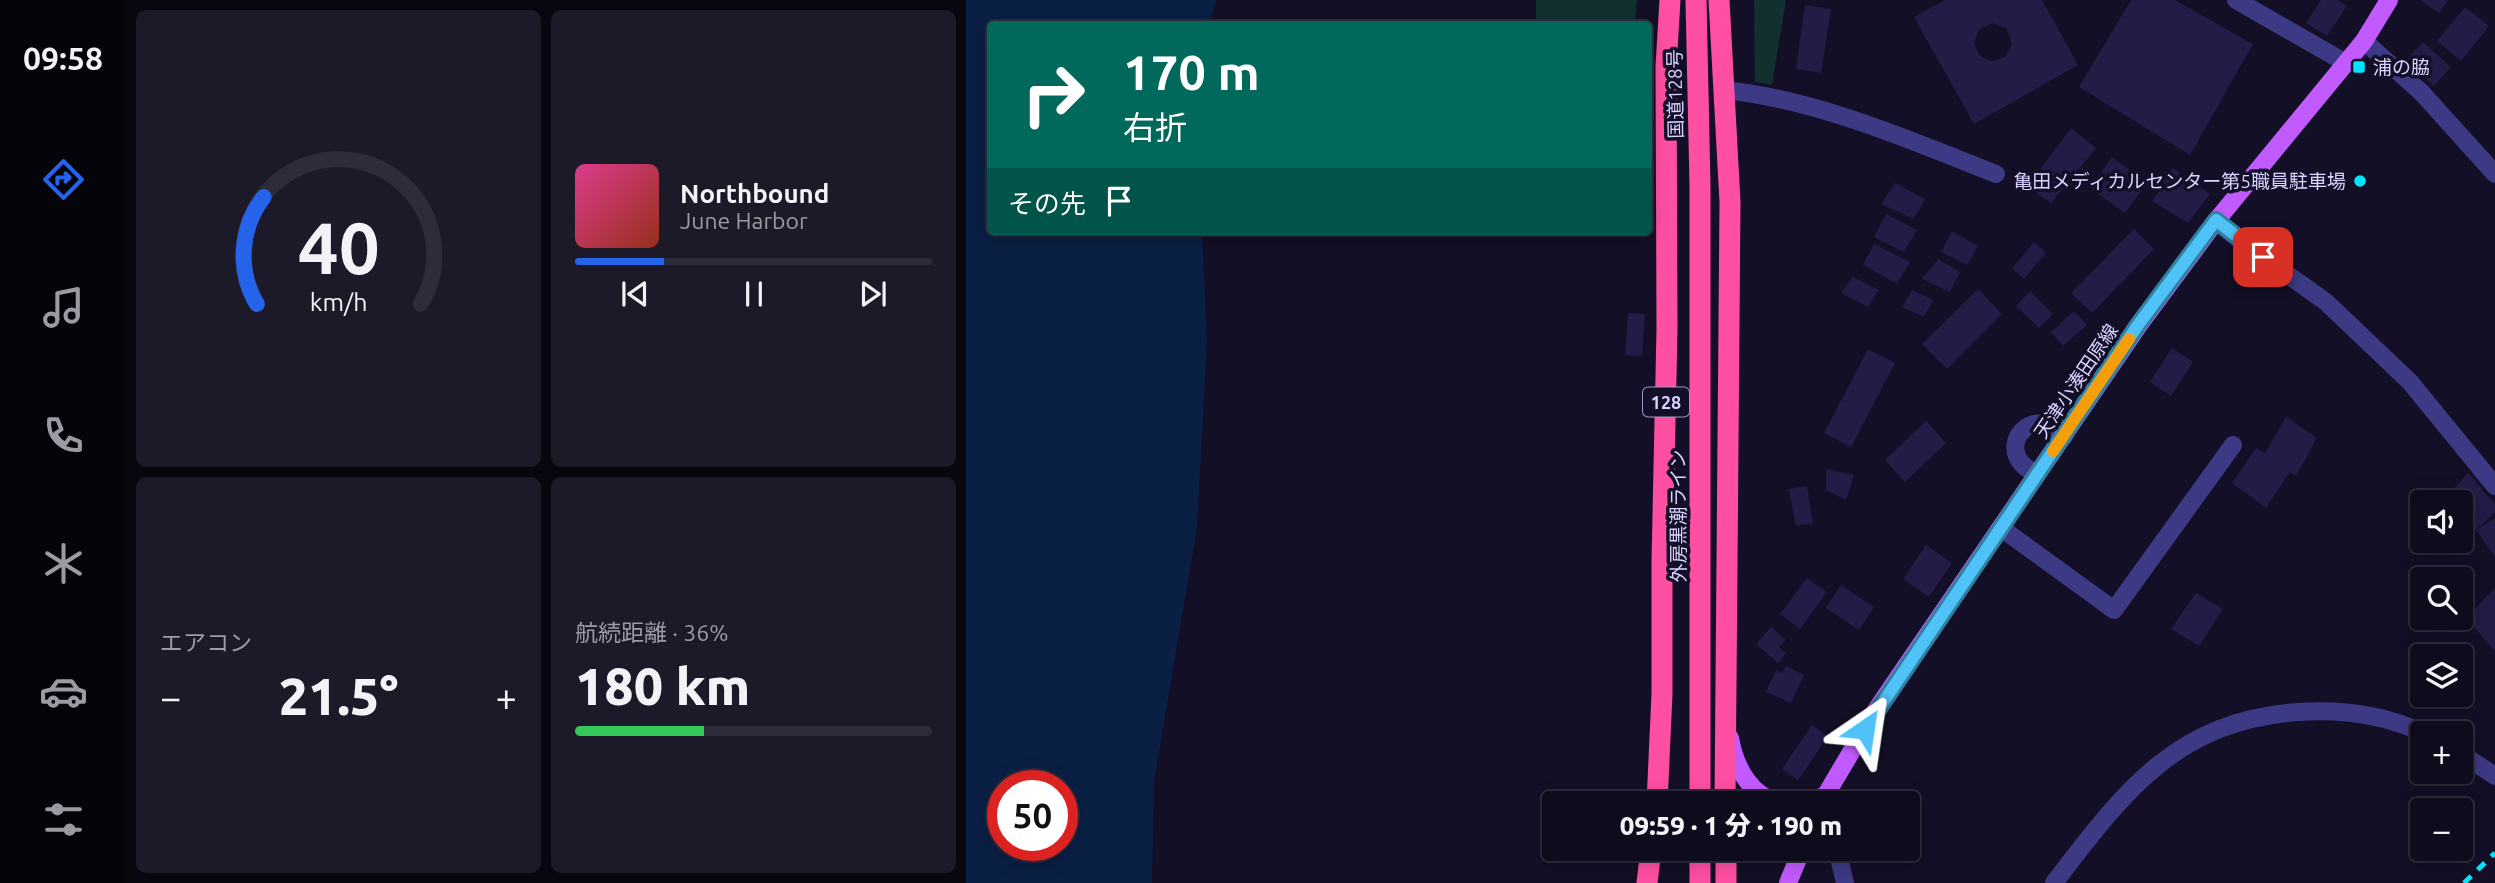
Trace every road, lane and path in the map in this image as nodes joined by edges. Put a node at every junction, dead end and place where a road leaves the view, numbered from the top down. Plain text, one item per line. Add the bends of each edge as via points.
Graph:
1 (1670, 0) edge
2 (1696, 0) edge
3 (1720, 0) edge
4 (2236, 0) edge
5 (2389, 0) edge
6 (2364, 41) junction
7 (2346, 63) junction
8 (1723, 90) junction
9 (1996, 174) dead end
10 (2495, 174) edge
11 (1700, 186) joint
12 (2216, 220) junction
13 (2064, 436) junction
14 (2233, 445) dead end
15 (2037, 475) junction
16 (2495, 486) edge
17 (2001, 528) junction
18 (1724, 703) junction
19 (2410, 728) edge
20 (2473, 762) edge
21 (2494, 776) edge
22 (1658, 791) edge
23 (1700, 791) edge
24 (1725, 791) edge
25 (1755, 791) edge
26 (1830, 791) edge
27 (1650, 861) edge
28 (1700, 861) edge
29 (1726, 861) edge
30 (1797, 861) edge
31 (1840, 861) edge
32 (1647, 883) edge
33 (1700, 883) edge
34 (1726, 883) edge
35 (1788, 883) edge
36 (1845, 883) edge
37 (2054, 883) edge

1 - 22 highway, 128
2 - 11 highway, 国道128号 / 128
3 - 8 highway
4 - 7 street
5 - 6 main road, 天津小湊田原線
6 - 7 main road, 天津小湊田原線
6 - 10 street via 2422,93
7 - 12 main road, 天津小湊田原線
8 - 9 street via 1754,93 1873,125
8 - 18 highway via 1730,202
11 - 23 highway, 外房黒潮ライン / 128
12 - 13 main road, 天津小湊田原線
12 - 16 street via 2326,302 2401,373
13 - 15 main road, 天津小湊田原線
13 - 15 street via 2039,424 2020,434 2017,457
14 - 17 street via 2115,610
15 - 17 main road, 天津小湊田原線
17 - 26 main road, 天津小湊田原線 via 1876,710
18 - 24 highway
18 - 25 main road via 1733,755
19 - 37 street via 2375,716 2333,711 2263,716 2222,727 2177,751 2135,784
20 - 21 street
27 - 32 highway
28 - 33 highway
29 - 34 highway
30 - 35 main road
31 - 36 street

